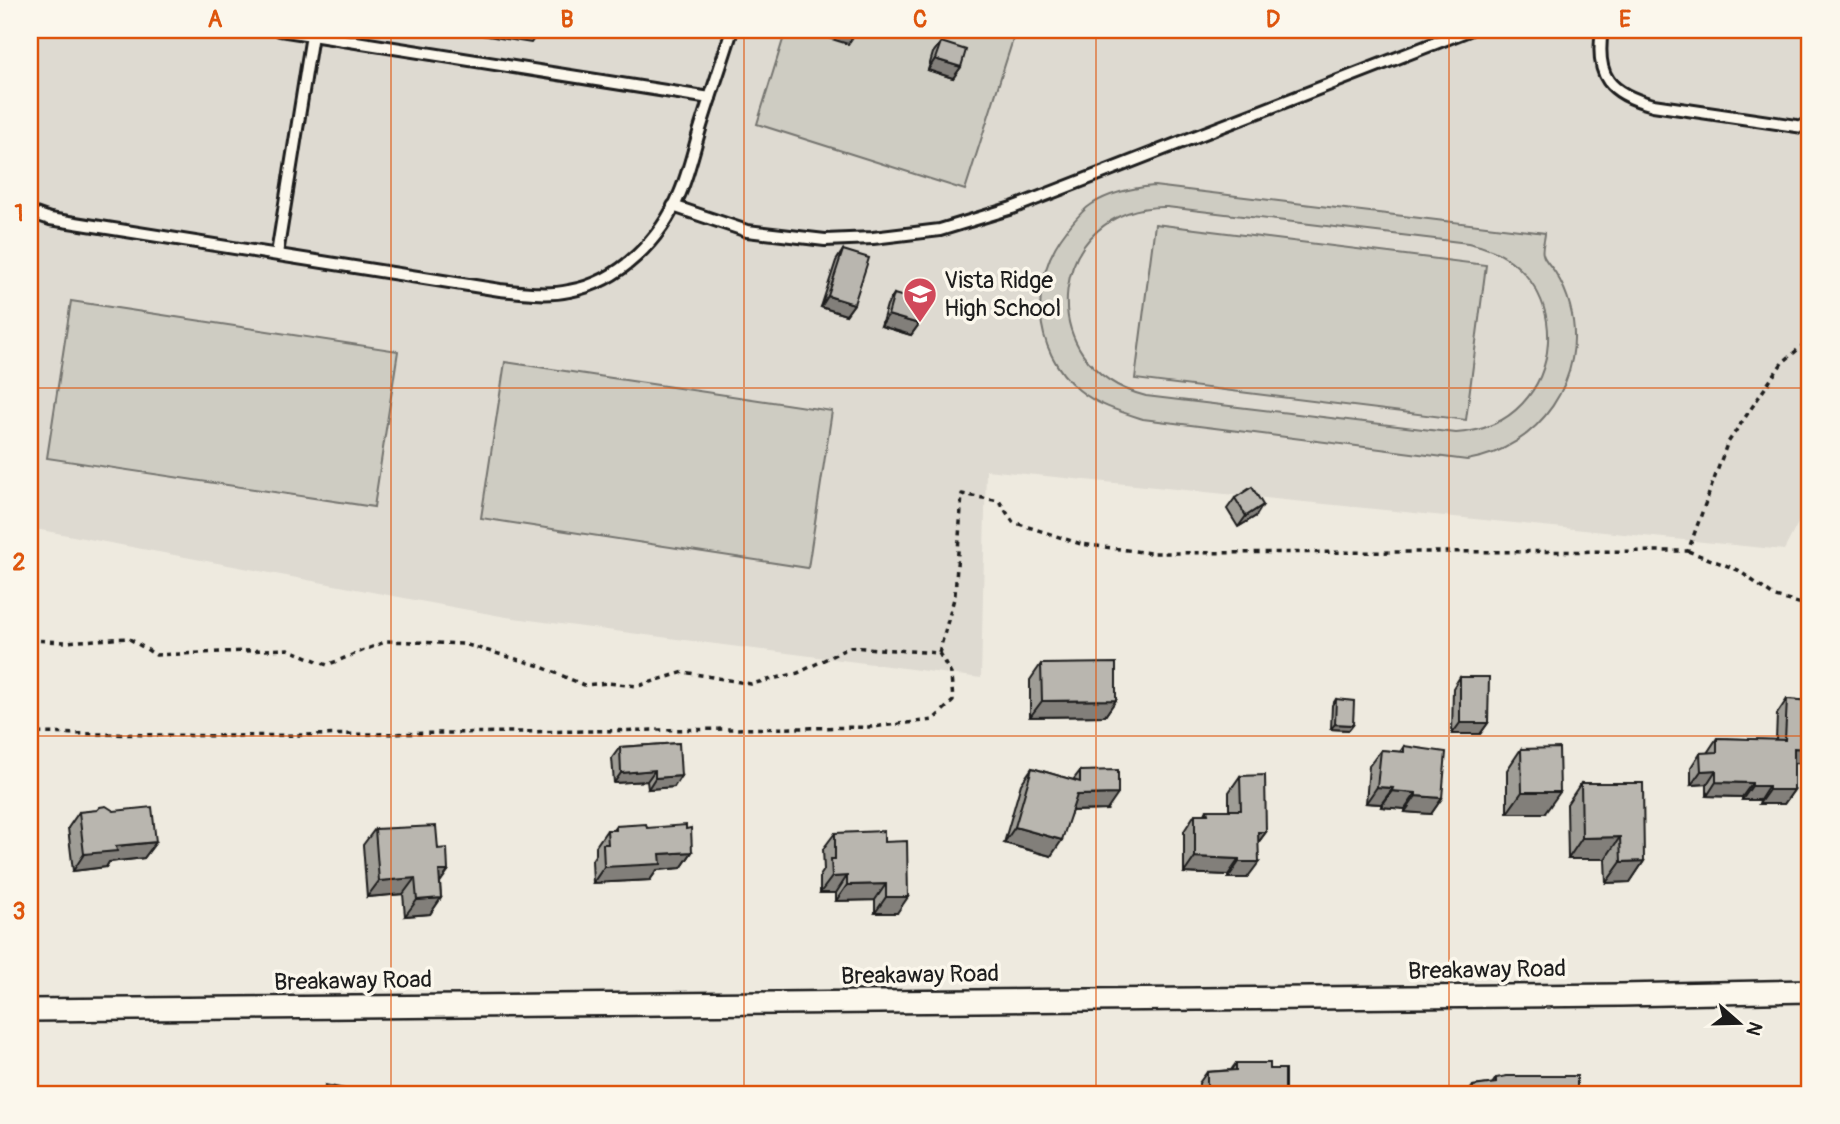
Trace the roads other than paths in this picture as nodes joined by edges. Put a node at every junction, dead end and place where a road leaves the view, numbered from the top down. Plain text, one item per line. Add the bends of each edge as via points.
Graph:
1 (280, 30) edge
2 (732, 30) edge
3 (1469, 30) edge
4 (1602, 30) edge
5 (312, 35) junction
6 (710, 98) junction
7 (1810, 128) edge
8 (673, 206) junction
9 (30, 212) edge
10 (277, 254) junction
11 (1810, 991) edge
12 (30, 1010) edge

1 - 5 lane
2 - 6 lane
3 - 8 lane via 1036,199 940,230 825,240 747,231
4 - 7 lane via 1603,72 1613,88 1628,99
5 - 6 lane
5 - 10 lane
6 - 8 lane
8 - 10 lane via 644,249 620,270 568,292 500,290
9 - 10 lane via 50,219
11 - 12 street, Breakaway Road

